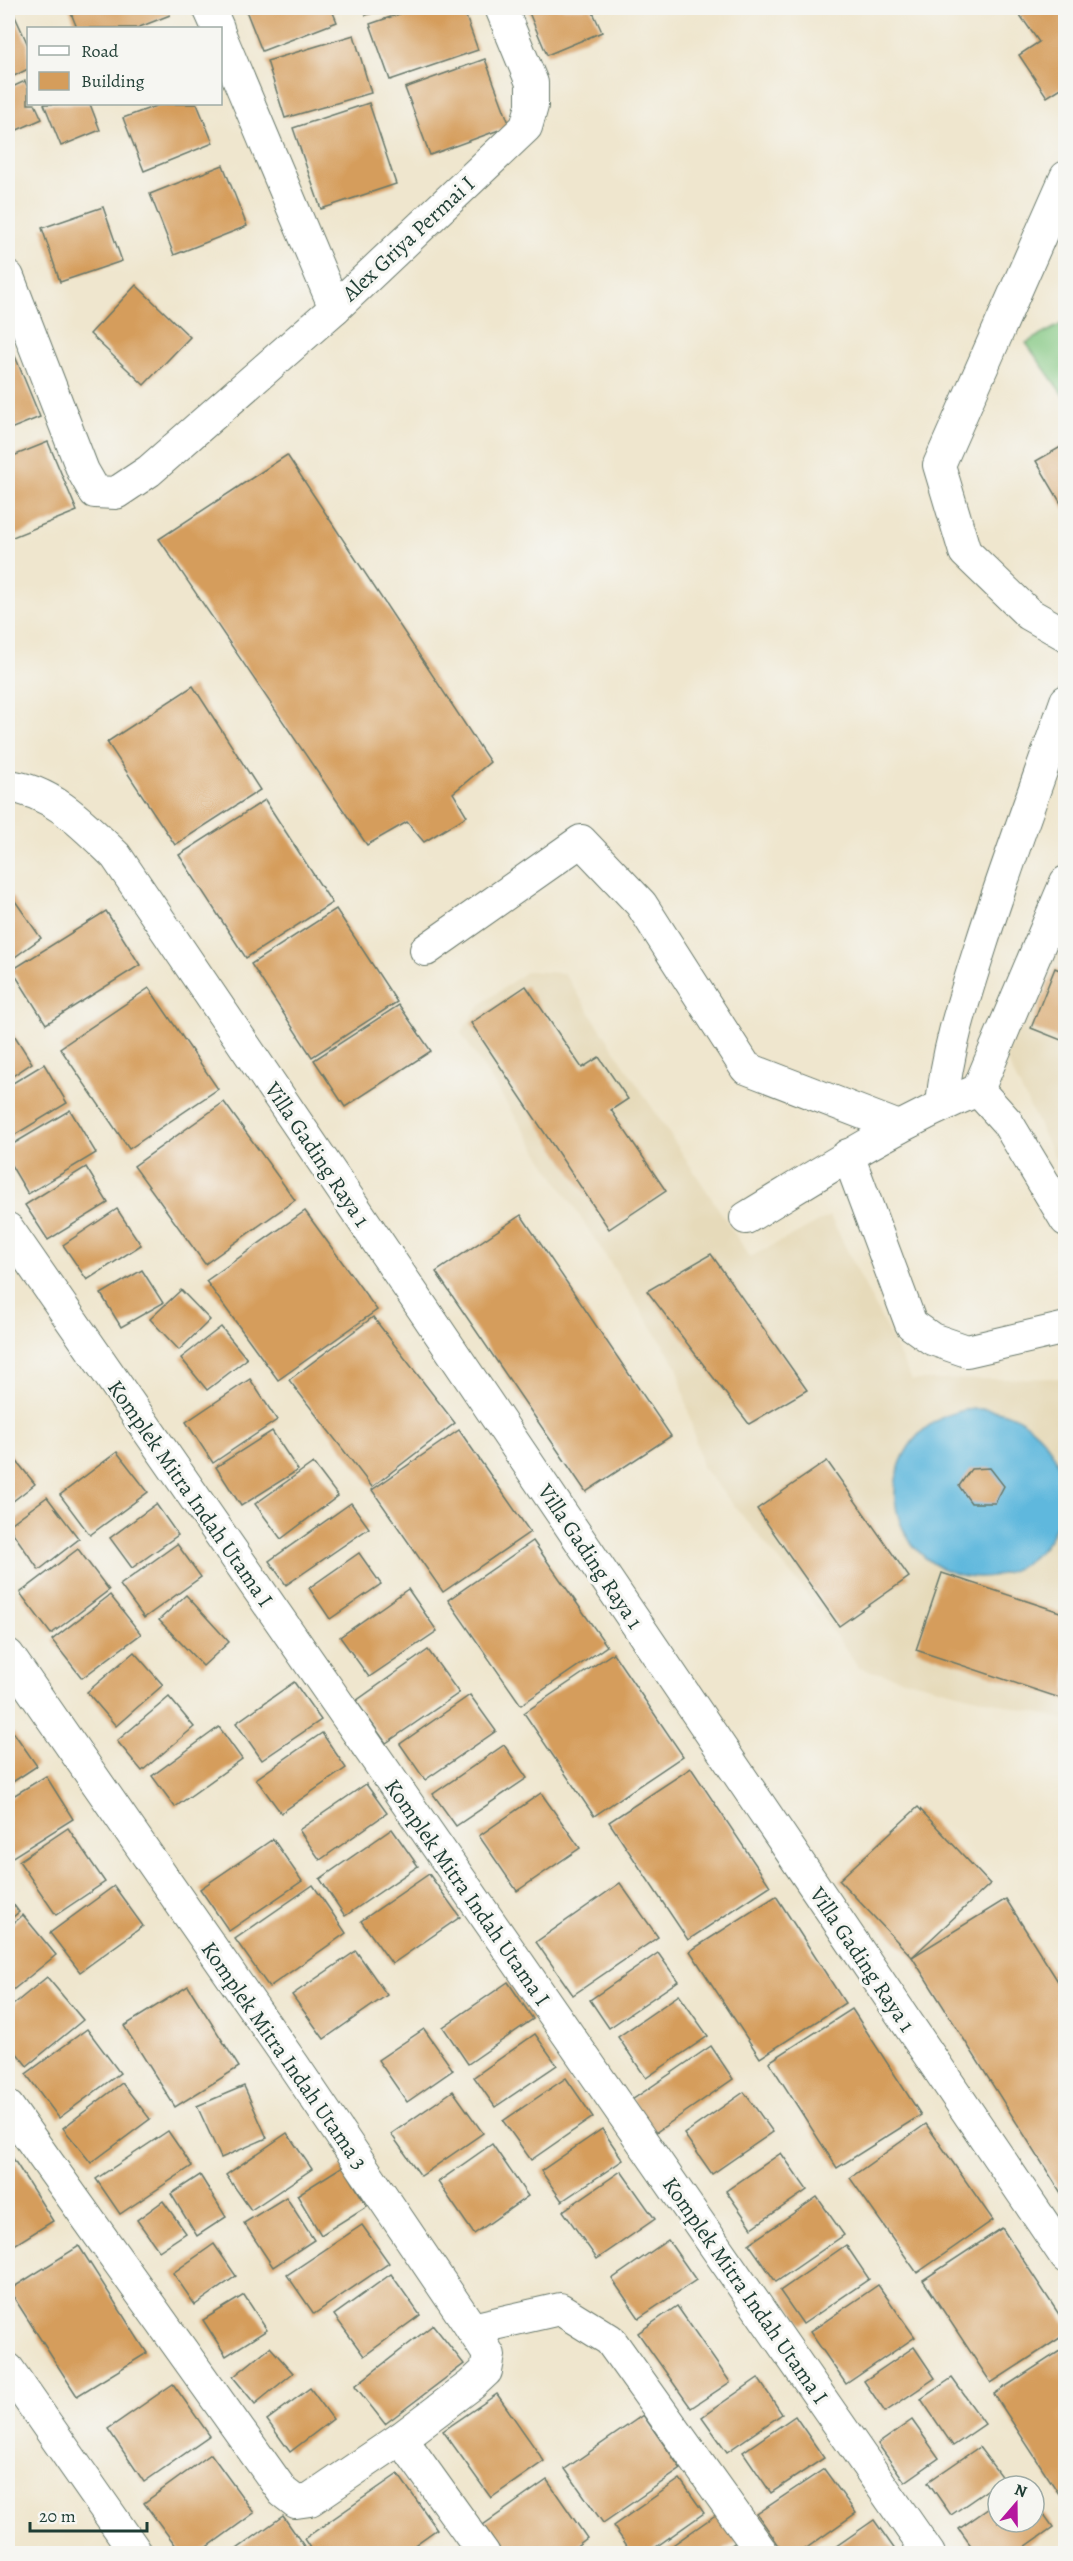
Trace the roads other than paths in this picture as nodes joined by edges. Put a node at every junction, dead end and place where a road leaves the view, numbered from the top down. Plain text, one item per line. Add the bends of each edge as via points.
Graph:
1 (209, 8) edge
2 (501, 8) edge
3 (218, 27) edge
4 (222, 40) edge
5 (1065, 177) edge
6 (8, 277) edge
7 (335, 308) junction
8 (1065, 634) edge
9 (1065, 701) edge
10 (8, 786) edge
11 (1065, 882) edge
12 (426, 950) dead end
13 (978, 1090) junction
14 (942, 1105) junction
15 (899, 1127) junction
16 (848, 1155) junction
17 (746, 1218) dead end
18 (1065, 1220) edge
19 (8, 1229) edge
20 (1065, 1328) edge
21 (8, 1655) edge
22 (8, 2107) edge
23 (1065, 2257) edge
24 (472, 2329) junction
25 (8, 2369) edge
26 (401, 2438) junction
27 (137, 2553) edge
28 (484, 2553) edge
29 (763, 2553) edge
30 (930, 2553) edge

1 - 3 street
2 - 7 street, Alex Griya Permai I via 532,83 532,106 526,127
4 - 7 street, Alex Griya Permai I
5 - 8 street via 939,465 965,552 1029,614
6 - 7 street via 83,471 95,492 116,493 149,471
9 - 14 street via 955,1028
10 - 23 street, Villa Gading Raya 1 via 53,801 116,856
11 - 13 street
12 - 15 street via 581,841 641,904 746,1068
13 - 14 street
13 - 18 street via 1008,1122
14 - 15 street
15 - 16 street
16 - 17 street
16 - 20 street via 911,1324 932,1339 967,1351
19 - 30 street, Komplek Mitra Indah Utama I
21 - 24 street, Komplek Mitra Indah Utama 3
22 - 26 street, Komplek Mitra Indah Utama 3 via 283,2492 296,2502 310,2500
24 - 26 street, Komplek Mitra Indah Utama 3 via 489,2355 486,2371
24 - 29 street via 560,2309 610,2340
25 - 27 street
26 - 28 street

